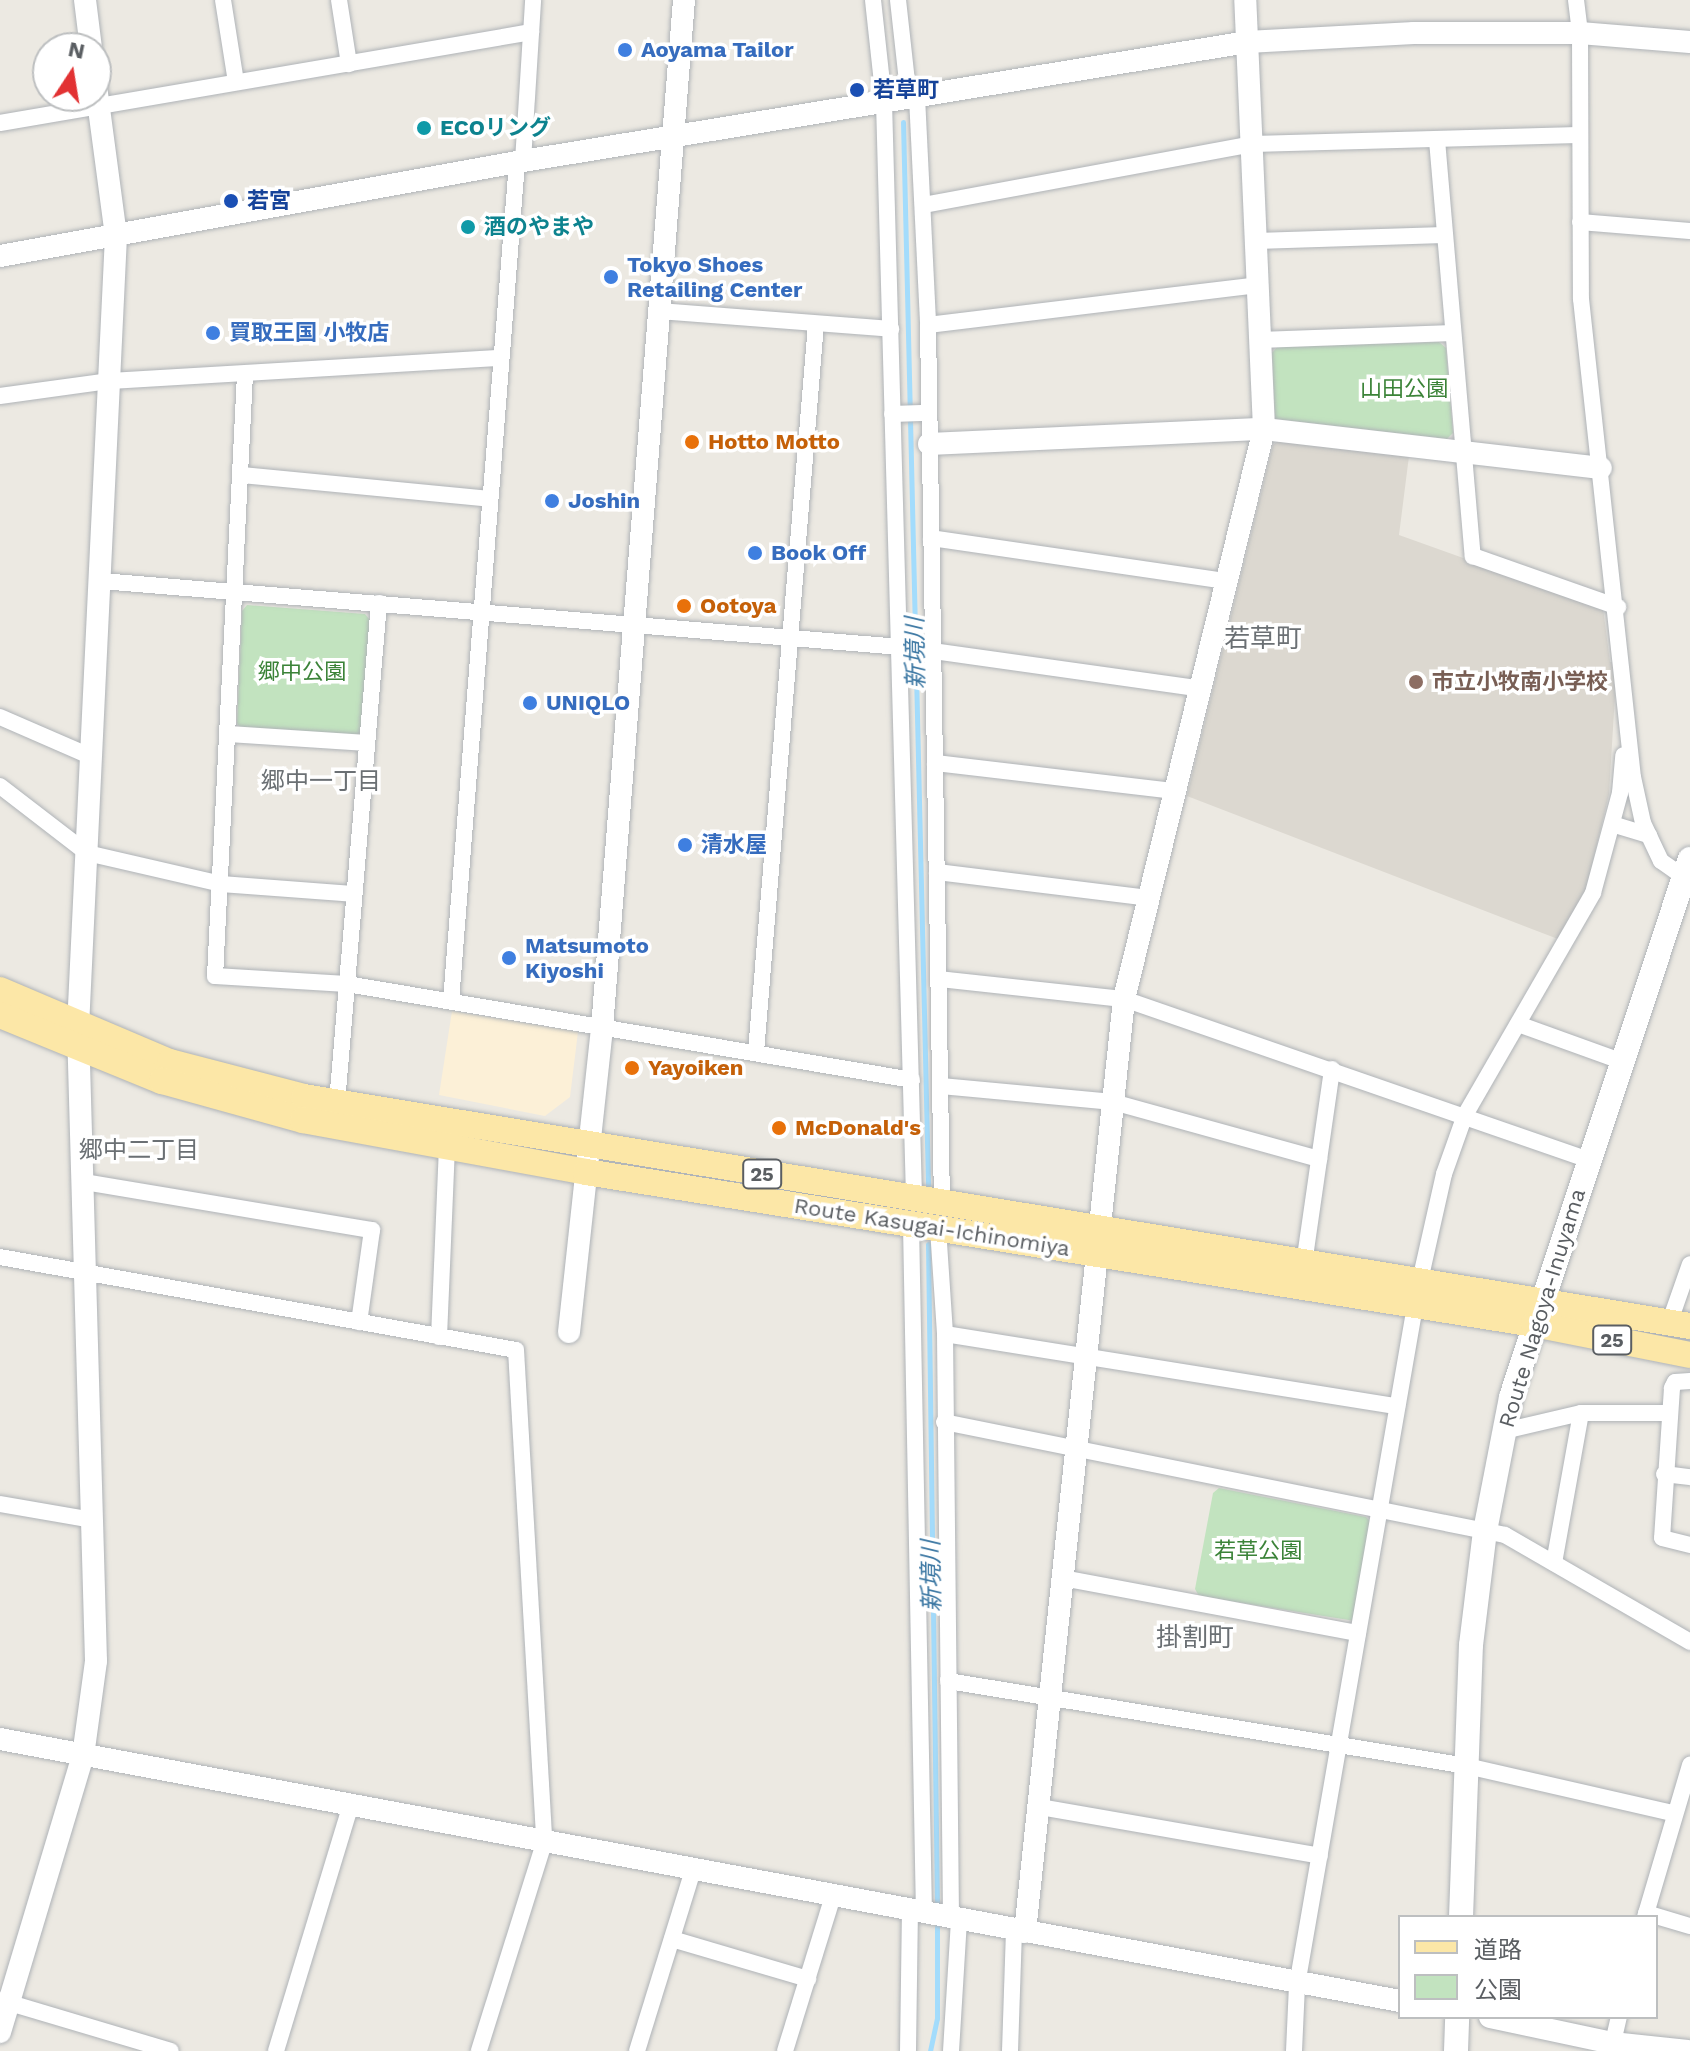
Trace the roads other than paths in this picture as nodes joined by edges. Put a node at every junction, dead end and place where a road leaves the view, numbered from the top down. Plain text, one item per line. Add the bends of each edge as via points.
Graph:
1 (85, 0) edge
2 (223, 0) edge
3 (339, 0) edge
4 (533, 0) edge
5 (684, 0) edge
6 (873, 0) edge
7 (898, 0) edge
8 (1245, 0) edge
9 (1576, 0) edge
10 (89, 32) edge
11 (531, 32) junction
12 (1580, 33) junction
13 (1247, 42) junction
14 (1690, 42) edge
15 (349, 64) junction
16 (236, 82) junction
17 (112, 95) edge
18 (913, 98) junction
19 (884, 102) junction
20 (41, 112) edge
21 (99, 112) edge
22 (0, 123) edge
23 (1579, 135) junction
24 (673, 139) junction
25 (1437, 140) junction
26 (1252, 144) junction
27 (520, 161) junction
28 (924, 205) junction
29 (1580, 222) junction
30 (1690, 231) edge
31 (1444, 235) junction
32 (116, 236) junction
33 (1256, 241) junction
34 (0, 256) edge
35 (1258, 285) junction
36 (659, 311) junction
37 (816, 324) junction
38 (928, 325) junction
39 (891, 329) junction
40 (1452, 333) junction
41 (1260, 340) junction
42 (501, 358) junction
43 (245, 374) junction
44 (110, 381) junction
45 (0, 396) edge
46 (923, 413) junction
47 (892, 414) junction
48 (1264, 429) junction
49 (929, 444) junction
50 (1463, 453) junction
51 (1601, 468) junction
52 (242, 475) junction
53 (490, 499) junction
54 (931, 538) junction
55 (101, 581) junction
56 (1227, 581) junction
57 (236, 591) junction
58 (379, 603) junction
59 (1618, 607) junction
60 (481, 610) junction
61 (635, 624) junction
62 (789, 638) junction
63 (901, 647) junction
64 (933, 651) junction
65 (1202, 689) junction
66 (1627, 692) junction
67 (0, 717) edge
68 (229, 734) junction
69 (367, 743) junction
70 (92, 757) junction
71 (935, 763) junction
72 (0, 786) edge
73 (1175, 791) junction
74 (1612, 824) junction
75 (1649, 835) junction
76 (87, 853) junction
77 (937, 872) junction
78 (1688, 873) edge
79 (221, 884) junction
80 (353, 894) junction
81 (1148, 898) junction
82 (939, 979) junction
83 (347, 984) junction
84 (0, 990) edge
85 (1124, 999) junction
86 (451, 1001) junction
87 (0, 1015) edge
88 (1518, 1024) junction
89 (602, 1028) junction
90 (78, 1038) junction
91 (756, 1052) junction
92 (1621, 1061) junction
93 (1332, 1069) junction
94 (912, 1080) junction
95 (941, 1086) junction
96 (1113, 1102) junction
97 (337, 1103) junction
98 (1465, 1115) junction
99 (447, 1146) junction
100 (588, 1159) junction
101 (1319, 1159) junction
102 (1589, 1160) junction
103 (84, 1182) junction
104 (914, 1199) junction
105 (940, 1216) junction
106 (911, 1225) junction
107 (1099, 1242) junction
108 (0, 1257) edge
109 (1304, 1264) junction
110 (1690, 1264) edge
111 (85, 1273) junction
112 (1417, 1295) junction
113 (1537, 1313) junction
114 (359, 1322) junction
115 (1680, 1323) edge
116 (569, 1332) dead end
117 (945, 1334) junction
118 (439, 1337) junction
119 (1690, 1355) edge
120 (1085, 1356) junction
121 (1690, 1381) edge
122 (1397, 1406) junction
123 (1581, 1413) junction
124 (1669, 1413) junction
125 (944, 1422) junction
126 (1504, 1431) junction
127 (1076, 1448) junction
128 (1664, 1474) junction
129 (1690, 1477) edge
130 (0, 1504) edge
131 (1382, 1510) junction
132 (93, 1520) junction
133 (1485, 1531) junction
134 (1690, 1545) edge
135 (1554, 1563) junction
136 (1063, 1578) junction
137 (1358, 1633) junction
138 (1690, 1642) edge
139 (948, 1681) junction
140 (1052, 1697) junction
141 (0, 1739) edge
142 (1339, 1745) junction
143 (83, 1756) junction
144 (1690, 1765) edge
145 (1467, 1766) junction
146 (350, 1807) junction
147 (1040, 1807) junction
148 (1673, 1813) junction
149 (544, 1843) junction
150 (1320, 1856) junction
151 (693, 1870) junction
152 (833, 1896) junction
153 (917, 1912) junction
154 (1461, 1915) edge
155 (1645, 1915) edge
156 (1658, 1918) edge
157 (955, 1919) junction
158 (1690, 1926) edge
159 (1019, 1931) junction
160 (672, 1939) junction
161 (808, 1979) junction
162 (1297, 1985) junction
163 (5, 2001) edge
164 (1398, 2001) edge
165 (1457, 2019) edge
166 (1498, 2019) edge
167 (1619, 2019) edge
168 (0, 2032) edge
169 (1612, 2047) edge
170 (171, 2051) edge
171 (276, 2051) edge
172 (479, 2051) edge
173 (637, 2051) edge
174 (785, 2051) edge
175 (908, 2051) edge
176 (951, 2051) edge
177 (1010, 2051) edge
178 (1294, 2051) edge
179 (1456, 2051) edge
180 (1688, 2051) edge

1 - 10 street
2 - 16 street
3 - 15 street
4 - 11 street
5 - 24 street
6 - 19 street
7 - 18 street
8 - 13 street
9 - 12 street
11 - 15 street
11 - 27 street
12 - 13 street via 1414,33
12 - 14 street
12 - 23 street
13 - 18 street
13 - 26 street
15 - 16 street
16 - 17 street
18 - 19 street
18 - 28 street
19 - 24 street
19 - 39 street
20 - 22 street
21 - 32 street
23 - 25 street
23 - 29 street
24 - 27 street
24 - 36 street
25 - 26 street
25 - 31 street
26 - 28 street
26 - 33 street
27 - 32 street
27 - 42 street
28 - 38 street
29 - 30 street
29 - 51 street via 1581,299
31 - 33 street
31 - 40 street
32 - 34 street
32 - 44 street
33 - 35 street
35 - 38 street
35 - 41 street
36 - 37 street
36 - 61 street
37 - 39 street
37 - 62 street
38 - 46 street
39 - 47 street
40 - 41 street
40 - 50 street
41 - 48 street
42 - 43 street
42 - 53 street
43 - 44 street
43 - 52 street
44 - 45 street
44 - 55 street
46 - 47 street
46 - 49 street
47 - 63 street
48 - 49 street
48 - 50 street
48 - 56 street
49 - 54 street
50 - 51 street
50 - 59 street via 1473,556
51 - 59 street
52 - 53 street
52 - 57 street
53 - 60 street
54 - 56 street
54 - 64 street
55 - 57 street
55 - 70 street
56 - 65 street
57 - 58 street
57 - 68 street
58 - 60 street
58 - 69 street
59 - 66 street
60 - 61 street
60 - 86 street
61 - 62 street
61 - 89 street
62 - 63 street
62 - 91 street
63 - 94 street
64 - 65 street
64 - 71 street
65 - 73 street
66 - 74 street via 1620,793
66 - 75 street via 1633,777
67 - 70 street
68 - 69 street
68 - 79 street
69 - 80 street
70 - 76 street
71 - 73 street
71 - 77 street
72 - 76 street
73 - 81 street
74 - 75 street
74 - 88 street via 1593,893
75 - 78 street via 1661,861
76 - 79 street
76 - 90 street
77 - 81 street
77 - 82 street
78 - 92 main road, Route Nagoya-Inuyama
79 - 80 street
79 - 83 street via 215,976
80 - 83 street
81 - 85 street
82 - 85 street
82 - 95 street
83 - 86 street
83 - 97 street
84 - 90 main road, Route Kasugai-Ichinomiya / 25
85 - 93 street
85 - 96 street
86 - 89 street
87 - 90 main road, Route Kasugai-Ichinomiya / 25
88 - 92 street
88 - 98 street
89 - 91 street
89 - 100 street
90 - 97 main road, Route Kasugai-Ichinomiya / 25 via 236,1082
90 - 99 main road, Route Kasugai-Ichinomiya / 25 via 231,1104
90 - 103 street
91 - 94 street
92 - 102 main road, Route Nagoya-Inuyama
93 - 98 street
93 - 101 street
94 - 104 street
95 - 96 street
95 - 105 street
96 - 101 street
96 - 107 street
97 - 100 main road, Route Kasugai-Ichinomiya / 25
98 - 102 street
98 - 112 street via 1444,1174
99 - 100 main road, Route Kasugai-Ichinomiya / 25
99 - 118 street
100 - 104 main road, Route Kasugai-Ichinomiya / 25
100 - 106 main road, Route Kasugai-Ichinomiya / 25
100 - 116 street
101 - 109 street
102 - 113 main road, Route Nagoya-Inuyama
103 - 111 street
103 - 114 street via 372,1230
104 - 105 main road, Route Kasugai-Ichinomiya / 25
105 - 106 main road, Route Kasugai-Ichinomiya / 25
105 - 107 main road, Route Kasugai-Ichinomiya / 25
105 - 117 street
106 - 153 street
107 - 109 main road, Route Kasugai-Ichinomiya / 25
107 - 112 main road, Route Kasugai-Ichinomiya / 25
107 - 120 street
108 - 111 street
109 - 112 main road, Route Kasugai-Ichinomiya / 25
110 - 115 street
111 - 114 street
111 - 132 street
112 - 113 main road, Route Kasugai-Ichinomiya / 25
112 - 122 street
113 - 115 main road, Route Kasugai-Ichinomiya / 25
113 - 119 main road, Route Kasugai-Ichinomiya / 25
113 - 126 main road, Route Nagoya-Inuyama
114 - 118 street
117 - 120 street
117 - 125 street
118 - 149 street via 516,1350
120 - 122 street
120 - 127 street
121 - 124 street via 1675,1382
122 - 131 street
123 - 124 street
123 - 126 street
123 - 135 street
124 - 128 street
125 - 127 street
125 - 139 street
126 - 133 main road, Route Nagoya-Inuyama
127 - 131 street
127 - 136 street
128 - 129 street
128 - 134 street via 1662,1538
130 - 132 street
131 - 133 street
131 - 137 street
132 - 143 street via 96,1661
133 - 135 street via 1505,1535
133 - 145 main road, Route Nagoya-Inuyama via 1471,1645
135 - 138 street
136 - 137 street
136 - 140 street
137 - 142 street
139 - 140 street
139 - 157 street
140 - 142 street
140 - 147 street
141 - 143 street
142 - 145 street
142 - 150 street
143 - 146 street
143 - 163 street
144 - 148 street
145 - 148 street
145 - 154 main road, Route Nagoya-Inuyama
146 - 149 street
146 - 171 street
147 - 150 street
147 - 159 street
148 - 155 street
149 - 151 street
149 - 172 street
150 - 162 street
151 - 152 street
151 - 160 street
152 - 153 street
152 - 161 street
153 - 157 street
153 - 175 street
156 - 158 street
157 - 159 street
157 - 176 street
159 - 162 street
159 - 177 street
160 - 161 street
160 - 173 street
161 - 174 street
162 - 164 street
162 - 178 street
163 - 168 street
163 - 170 street
165 - 179 main road
166 - 169 street
167 - 169 street
169 - 180 street

